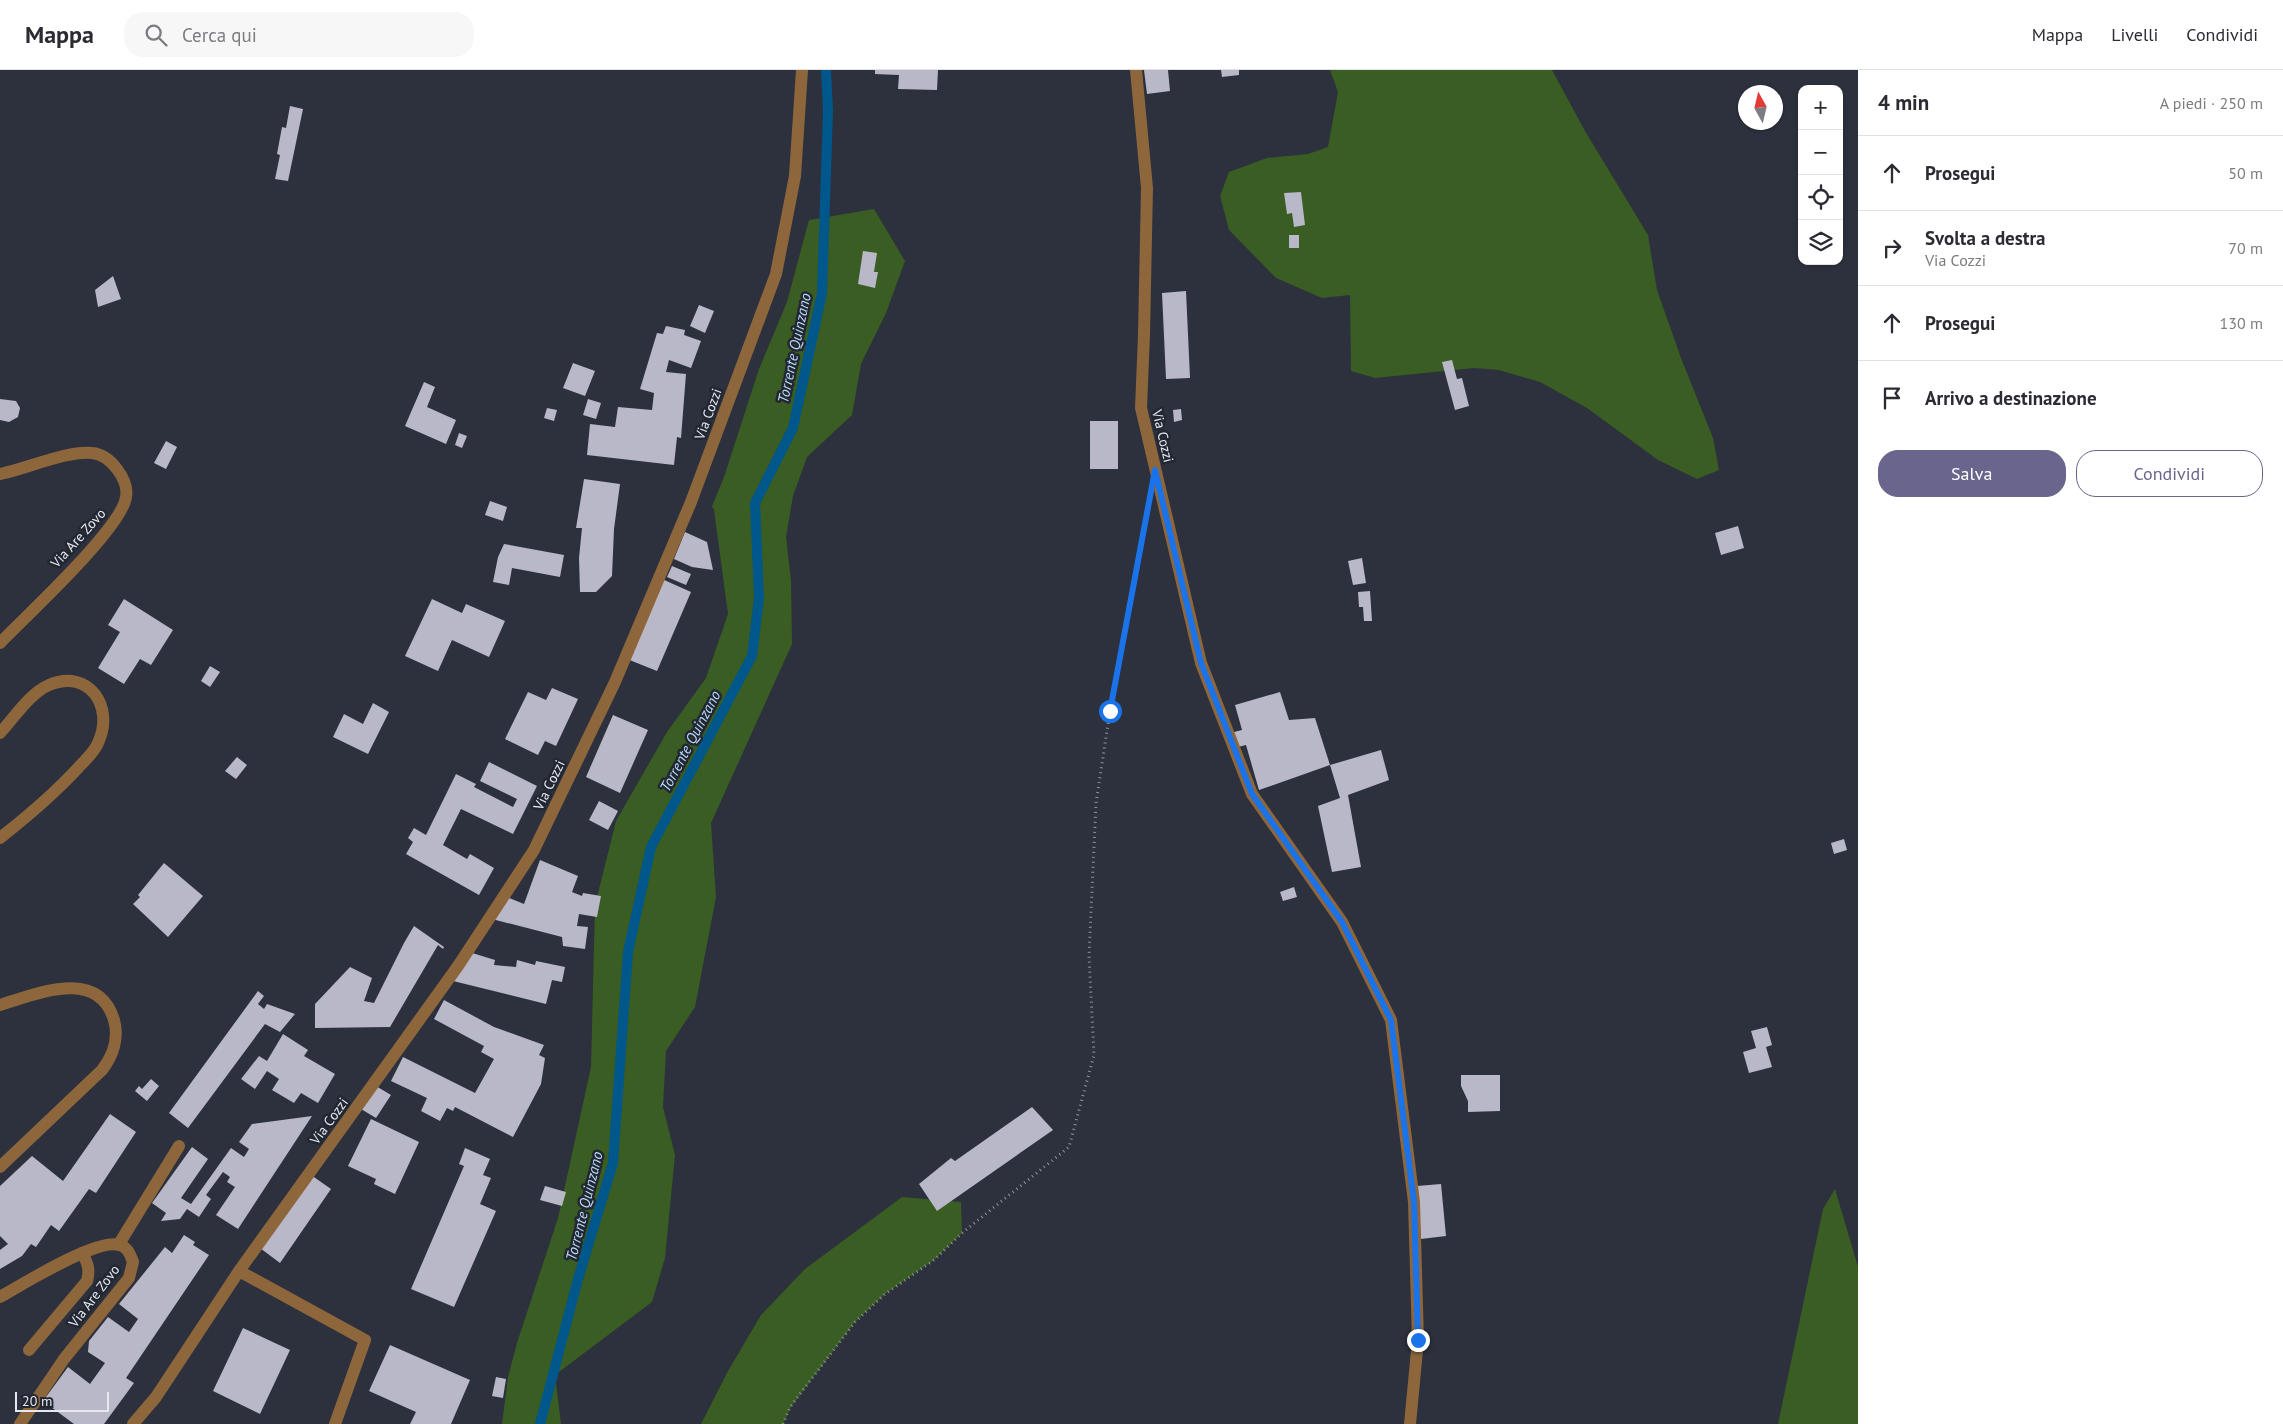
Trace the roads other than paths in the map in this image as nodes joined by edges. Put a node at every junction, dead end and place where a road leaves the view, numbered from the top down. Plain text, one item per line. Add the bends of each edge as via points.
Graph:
1 (802, 70) edge
2 (1136, 70) edge
3 (0, 474) edge
4 (0, 643) edge
5 (0, 733) edge
6 (0, 838) edge
7 (0, 1005) edge
8 (179, 1146) dead end
9 (0, 1167) edge
10 (119, 1244) junction
11 (82, 1253) junction
12 (239, 1271) junction
13 (0, 1297) edge
14 (29, 1350) dead end
15 (20, 1424) edge
16 (133, 1424) edge
17 (335, 1424) edge
18 (1410, 1424) edge

1 - 12 street, Via Cozzi via 795,176 776,274 691,502 615,682 534,850 458,966
2 - 18 street, Via Cozzi via 1147,188 1141,408 1201,663 1252,794 1342,922 1391,1020 1414,1202 1418,1340
3 - 4 street, Via Are Zovo via 69,454 93,453 113,464 121,475 126,497 123,508 106,533
5 - 6 street via 42,688 66,682 90,689 99,700 105,723 98,745 91,754 47,801
7 - 9 street via 55,990 86,990 108,1004 116,1025 116,1041 102,1070
8 - 10 street
10 - 11 street, Via Are Zovo via 103,1245
10 - 15 street, Via Are Zovo via 126,1248 133,1262 129,1278 64,1358
11 - 13 street, Via Are Zovo
11 - 14 street via 88,1262 87,1281
12 - 16 street, Via Cozzi via 156,1397
12 - 17 street via 365,1340

